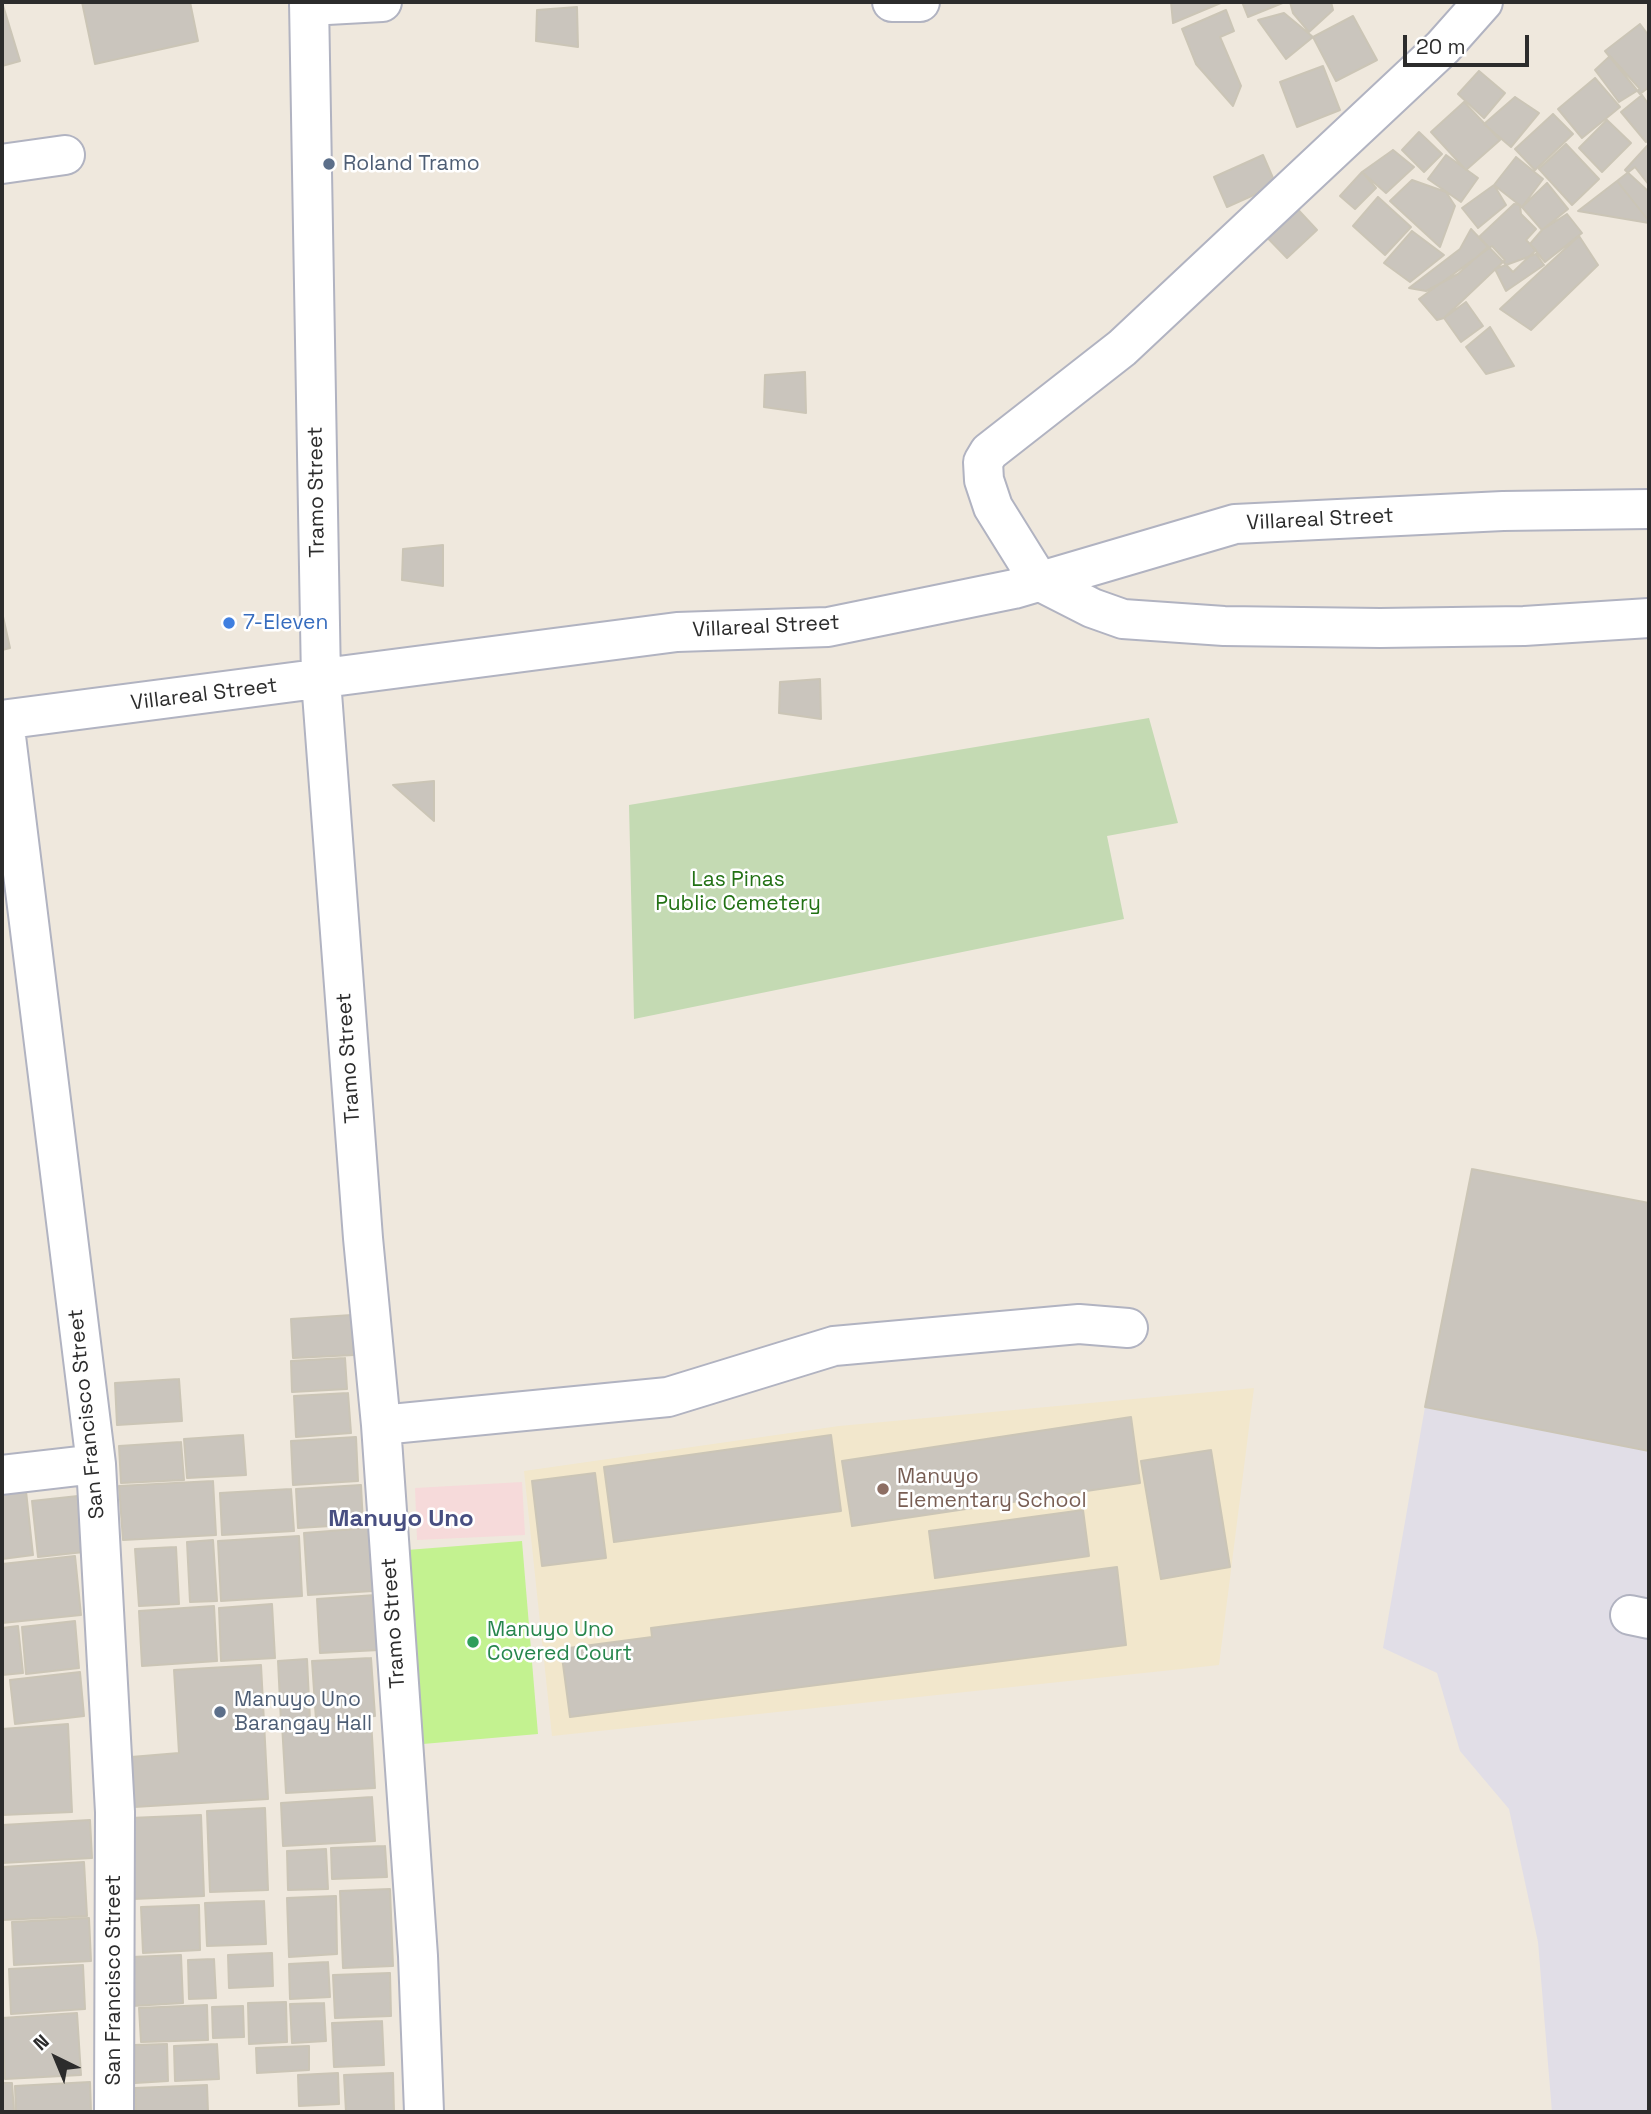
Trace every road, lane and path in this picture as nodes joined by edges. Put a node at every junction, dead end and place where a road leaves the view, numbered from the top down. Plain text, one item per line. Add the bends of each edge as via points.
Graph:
1 (382, 2) edge
2 (892, 2) edge
3 (920, 2) edge
4 (1483, 2) edge
5 (309, 4) edge
6 (65, 155) dead end
7 (2, 164) edge
8 (1649, 509) edge
9 (1039, 581) junction
10 (1649, 618) edge
11 (321, 680) junction
12 (3, 720) edge
13 (1128, 1328) dead end
14 (381, 1425) junction
15 (96, 1464) junction
16 (2, 1475) edge
17 (114, 2112) edge
18 (424, 2112) edge

1 - 5 street
2 - 3 street
4 - 9 street via 1443,47 1131,339 989,452 983,462 984,480 993,507
5 - 11 street, Tramo Street
6 - 7 street
8 - 9 street, Villareal Street via 1235,524
9 - 10 street via 1105,614 1176,624 1380,628
9 - 11 street, Villareal Street via 828,626 677,632
11 - 12 street, Villareal Street
11 - 14 street, Tramo Street
12 - 15 street, San Francisco Street
13 - 14 street via 1079,1324 834,1346 668,1397
14 - 18 street, Tramo Street via 418,1956
15 - 16 street
15 - 17 street, San Francisco Street via 115,1812

